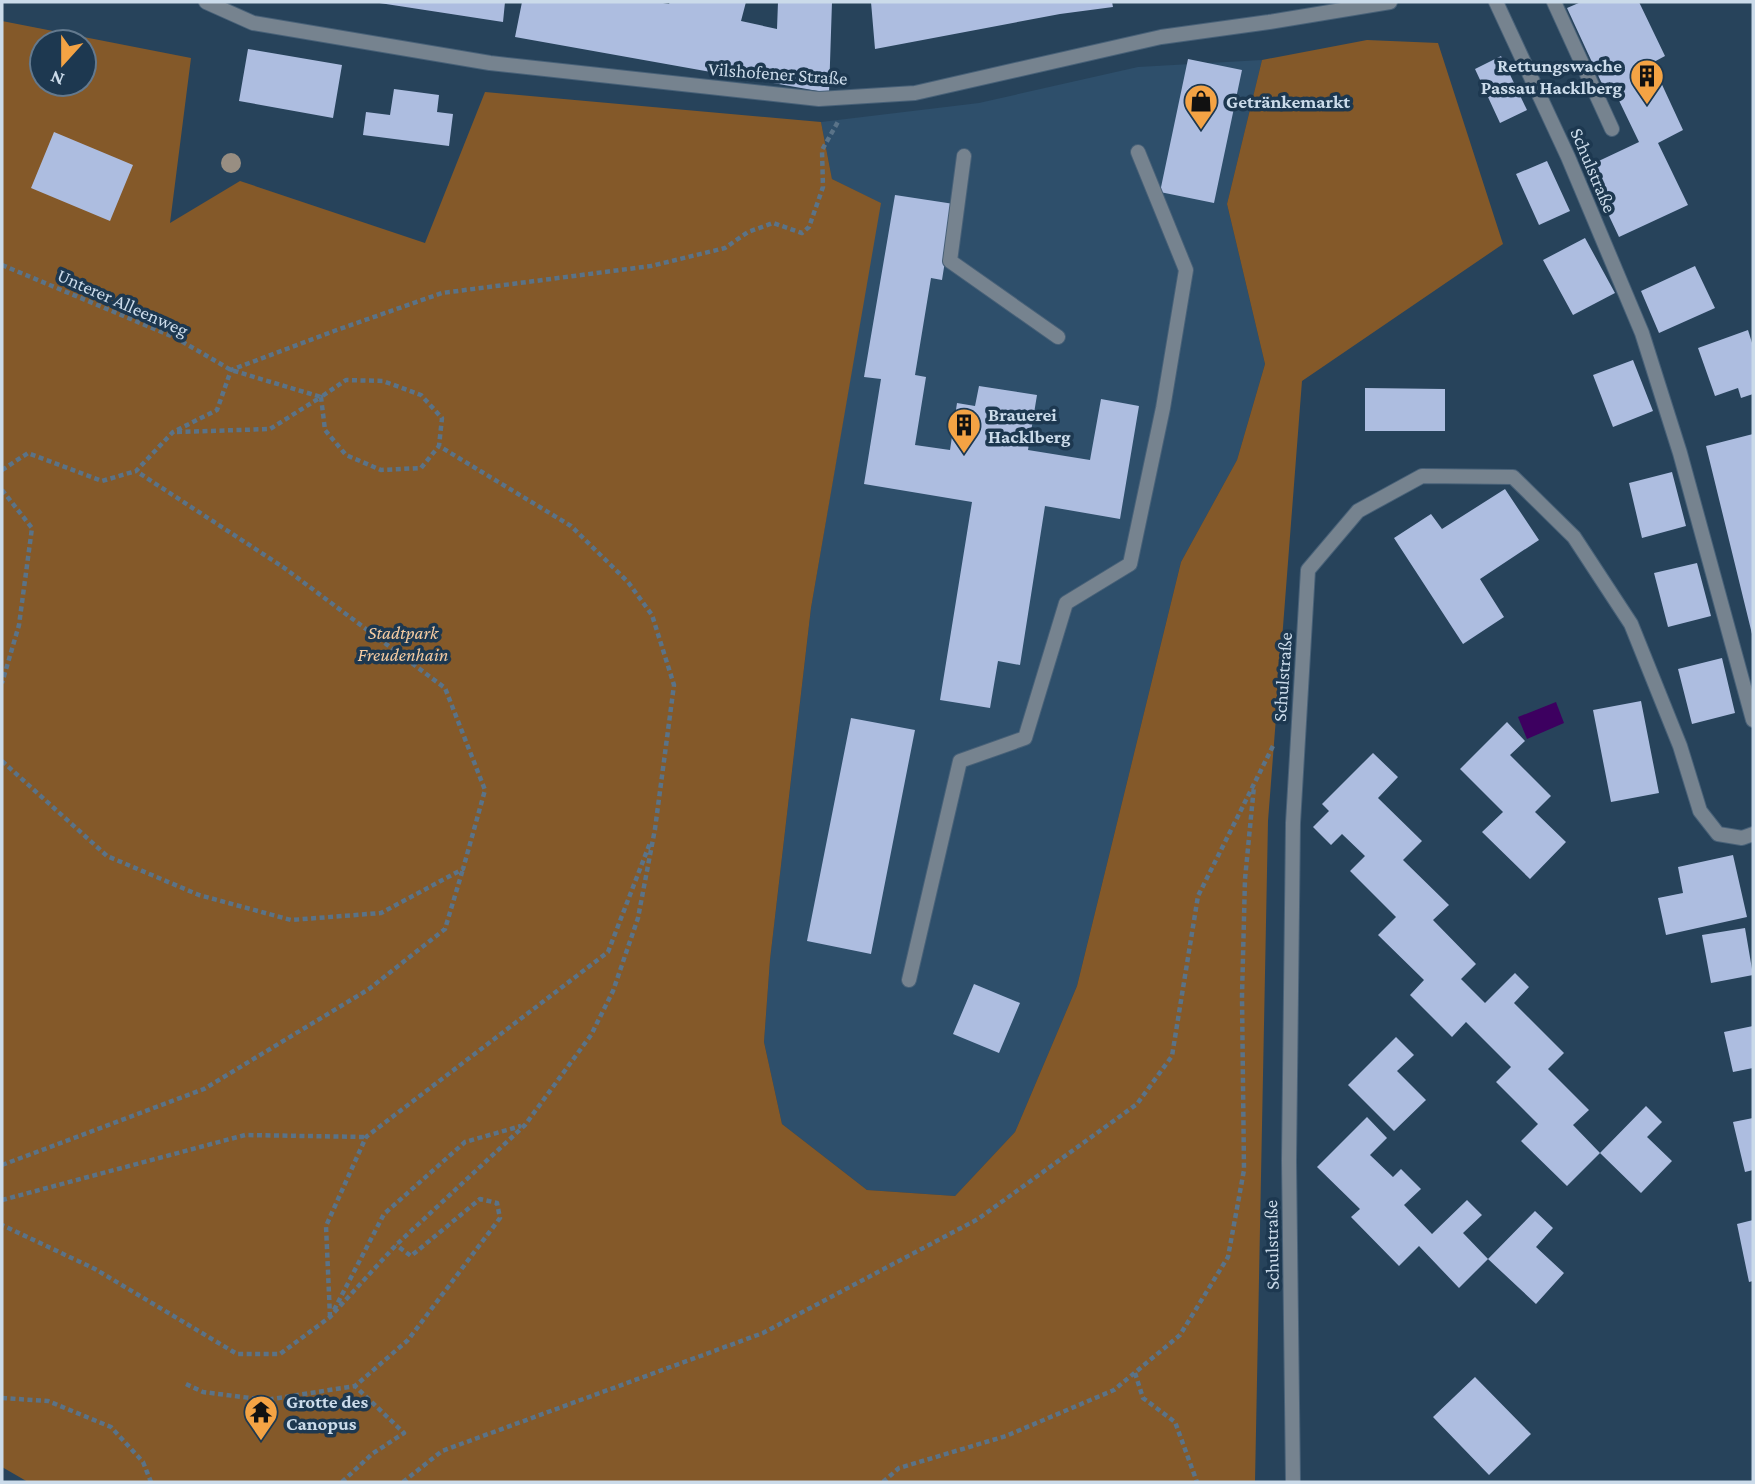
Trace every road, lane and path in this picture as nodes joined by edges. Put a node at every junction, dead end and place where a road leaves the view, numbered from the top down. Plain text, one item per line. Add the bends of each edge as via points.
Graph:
1 (206, 2) edge
2 (1390, 2) edge
3 (1496, 2) edge
4 (1554, 2) edge
5 (852, 98) junction
6 (1612, 129) dead end
7 (1138, 152) dead end
8 (964, 156) dead end
9 (2, 265) edge
10 (1058, 337) dead end
11 (231, 370) junction
12 (321, 397) junction
13 (173, 432) junction
14 (439, 446) junction
15 (2, 470) edge
16 (136, 471) junction
17 (2, 490) edge
18 (2, 683) edge
19 (1753, 720) edge
20 (1277, 738) dead end
21 (2, 761) edge
22 (1255, 783) junction
23 (655, 829) junction
24 (1753, 834) edge
25 (463, 869) junction
26 (909, 980) dead end
27 (524, 1125) junction
28 (366, 1137) junction
29 (2, 1165) edge
30 (2, 1200) edge
31 (2, 1225) edge
32 (396, 1245) junction
33 (330, 1317) junction
34 (1135, 1373) junction
35 (186, 1384) dead end
36 (355, 1386) junction
37 (2, 1398) edge
38 (266, 1400) junction
39 (264, 1428) dead end
40 (151, 1482) edge
41 (342, 1482) edge
42 (403, 1482) edge
43 (883, 1482) edge
44 (1197, 1482) edge
45 (1293, 1482) edge

1 - 5 street, Vilshofener Straße via 253,23 490,63 819,99
2 - 5 street, Vilshofener Straße via 1161,37 915,93
3 - 19 street, Schulstraße via 1642,333
4 - 6 street
5 - 11 path via 822,150 823,187 809,227 802,233 773,223 725,247 651,266 442,293
7 - 26 street via 1186,270 1130,564 1066,603 1025,738 960,761
8 - 10 street via 950,261
9 - 11 path, Unterer Alleenweg via 176,338
11 - 12 path, Unterer Alleenweg
11 - 13 path via 217,410
12 - 13 path via 270,429
12 - 14 path via 345,380 383,382 421,395 442,418
12 - 14 path via 325,430 346,455 381,470 421,468
13 - 16 path
14 - 23 path via 572,526 628,582 652,615 674,685
15 - 16 path via 29,453 102,481
16 - 25 path via 283,567 445,688 485,790
17 - 18 path via 32,528 19,625
20 - 22 path
21 - 25 path via 107,856 200,895 291,920 382,913
22 - 34 path via 1245,879 1244,1170 1228,1257 1180,1335
22 - 42 path via 1198,896 1172,1056 1137,1104 978,1219 763,1333 442,1451
23 - 27 path via 638,918 613,991 591,1035
23 - 28 path via 608,952
24 - 45 street, Schulstraße via 1742,838 1718,834 1700,811 1680,746 1631,624 1574,537 1513,477 1422,476 1358,511 1308,570 1293,823 1289,1161
25 - 29 path via 445,929 369,989 204,1089
27 - 32 path
27 - 33 path via 465,1142 384,1214
28 - 30 path via 245,1135
28 - 33 path via 326,1226
31 - 33 path via 95,1269 237,1354 280,1354
32 - 33 path
32 - 36 path via 411,1256 480,1199 497,1203 499,1218 408,1340
34 - 43 path via 1114,1390 1006,1436 899,1468
34 - 44 path via 1143,1398 1175,1422
35 - 38 path via 204,1392
36 - 38 path
36 - 41 path via 404,1433
37 - 40 path via 48,1401 111,1427 143,1462
38 - 39 path

